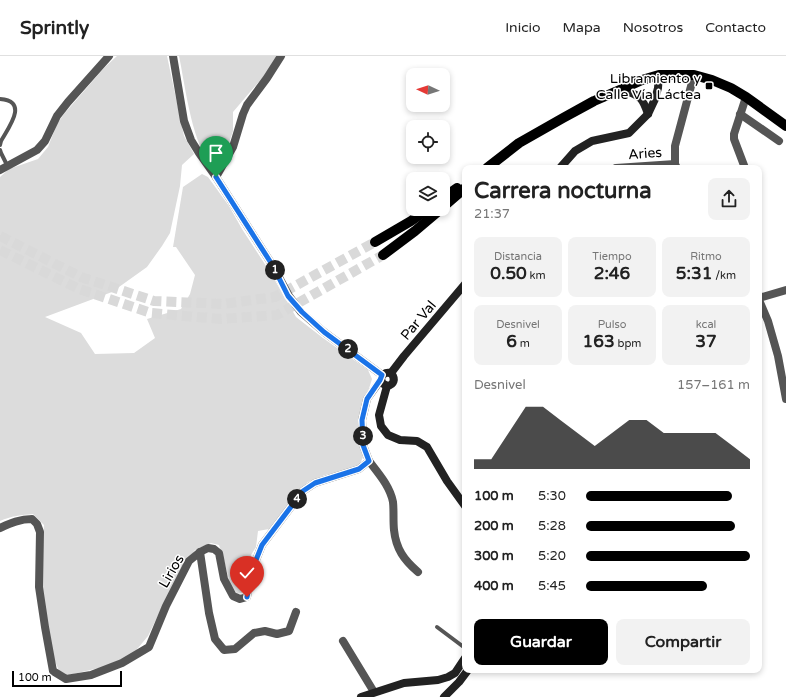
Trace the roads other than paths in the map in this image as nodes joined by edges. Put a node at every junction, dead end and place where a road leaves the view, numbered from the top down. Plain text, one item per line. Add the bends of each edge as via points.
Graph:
1 (109, 56) edge
2 (173, 56) edge
3 (281, 56) edge
4 (659, 75) junction
5 (694, 75) junction
6 (622, 89) junction
7 (746, 97) junction
8 (0, 99) edge
9 (648, 114) junction
10 (740, 114) junction
11 (786, 126) edge
12 (779, 141) dead end
13 (0, 145) edge
14 (0, 150) edge
15 (491, 165) edge
16 (563, 165) edge
17 (676, 165) edge
18 (744, 165) edge
19 (4, 168) edge
20 (216, 177) junction
21 (462, 184) edge
22 (462, 191) edge
23 (450, 193) edge
24 (450, 201) edge
25 (418, 216) edge
26 (433, 216) edge
27 (375, 242) tunnel mouth
28 (383, 255) tunnel mouth
29 (462, 288) edge
30 (786, 290) edge
31 (762, 298) edge
32 (762, 307) edge
33 (391, 374) junction
34 (381, 378) junction
35 (387, 386) junction
36 (786, 399) edge
37 (369, 461) junction
38 (462, 502) edge
39 (0, 528) edge
40 (200, 552) junction
41 (418, 572) dead end
42 (296, 612) dead end
43 (437, 627) dead end
44 (344, 641) dead end
45 (462, 646) edge
46 (462, 662) edge
47 (466, 673) edge
48 (374, 692) junction
49 (361, 697) edge
50 (444, 697) edge

1 - 19 street via 57,116 45,141 37,150
2 - 20 street via 184,121 190,140
3 - 20 street via 247,105 233,147
4 - 5 main road
4 - 6 main road
4 - 9 street via 655,99
5 - 7 main road via 731,88
5 - 17 street via 675,146
6 - 9 street via 639,96
6 - 15 main road via 519,143
7 - 10 street
7 - 11 main road
8 - 13 lane via 10,102 16,113
9 - 16 street via 629,133 592,141 575,151
10 - 12 street
10 - 18 street via 734,139
14 - 19 lane
20 - 34 street via 273,266 288,296 324,332
21 - 23 main road
22 - 24 main road
25 - 27 main road
26 - 28 main road
29 - 33 street, Par Val
30 - 31 street
32 - 36 street via 778,356
33 - 34 street via 384,373
33 - 35 street via 394,382
34 - 35 street via 382,384
34 - 37 street via 367,399 362,420 363,445
35 - 38 street via 379,415 381,426 388,435 400,440 417,441 427,446 447,482
37 - 40 street, Lirios via 359,469 315,483 303,491 262,545 252,570 247,597 240,599 233,596 224,580 219,553 208,548
37 - 41 street via 386,483 392,501 398,549
39 - 40 street, Lirios via 25,519 32,519 37,524 40,532 39,587 53,672 66,678 92,675 122,663 149,647 189,561
40 - 42 street via 215,639 224,650 235,649 254,633 266,631 277,634 289,631
43 - 45 lane
44 - 48 street
46 - 48 street via 448,677 404,683
47 - 50 street
48 - 49 street

